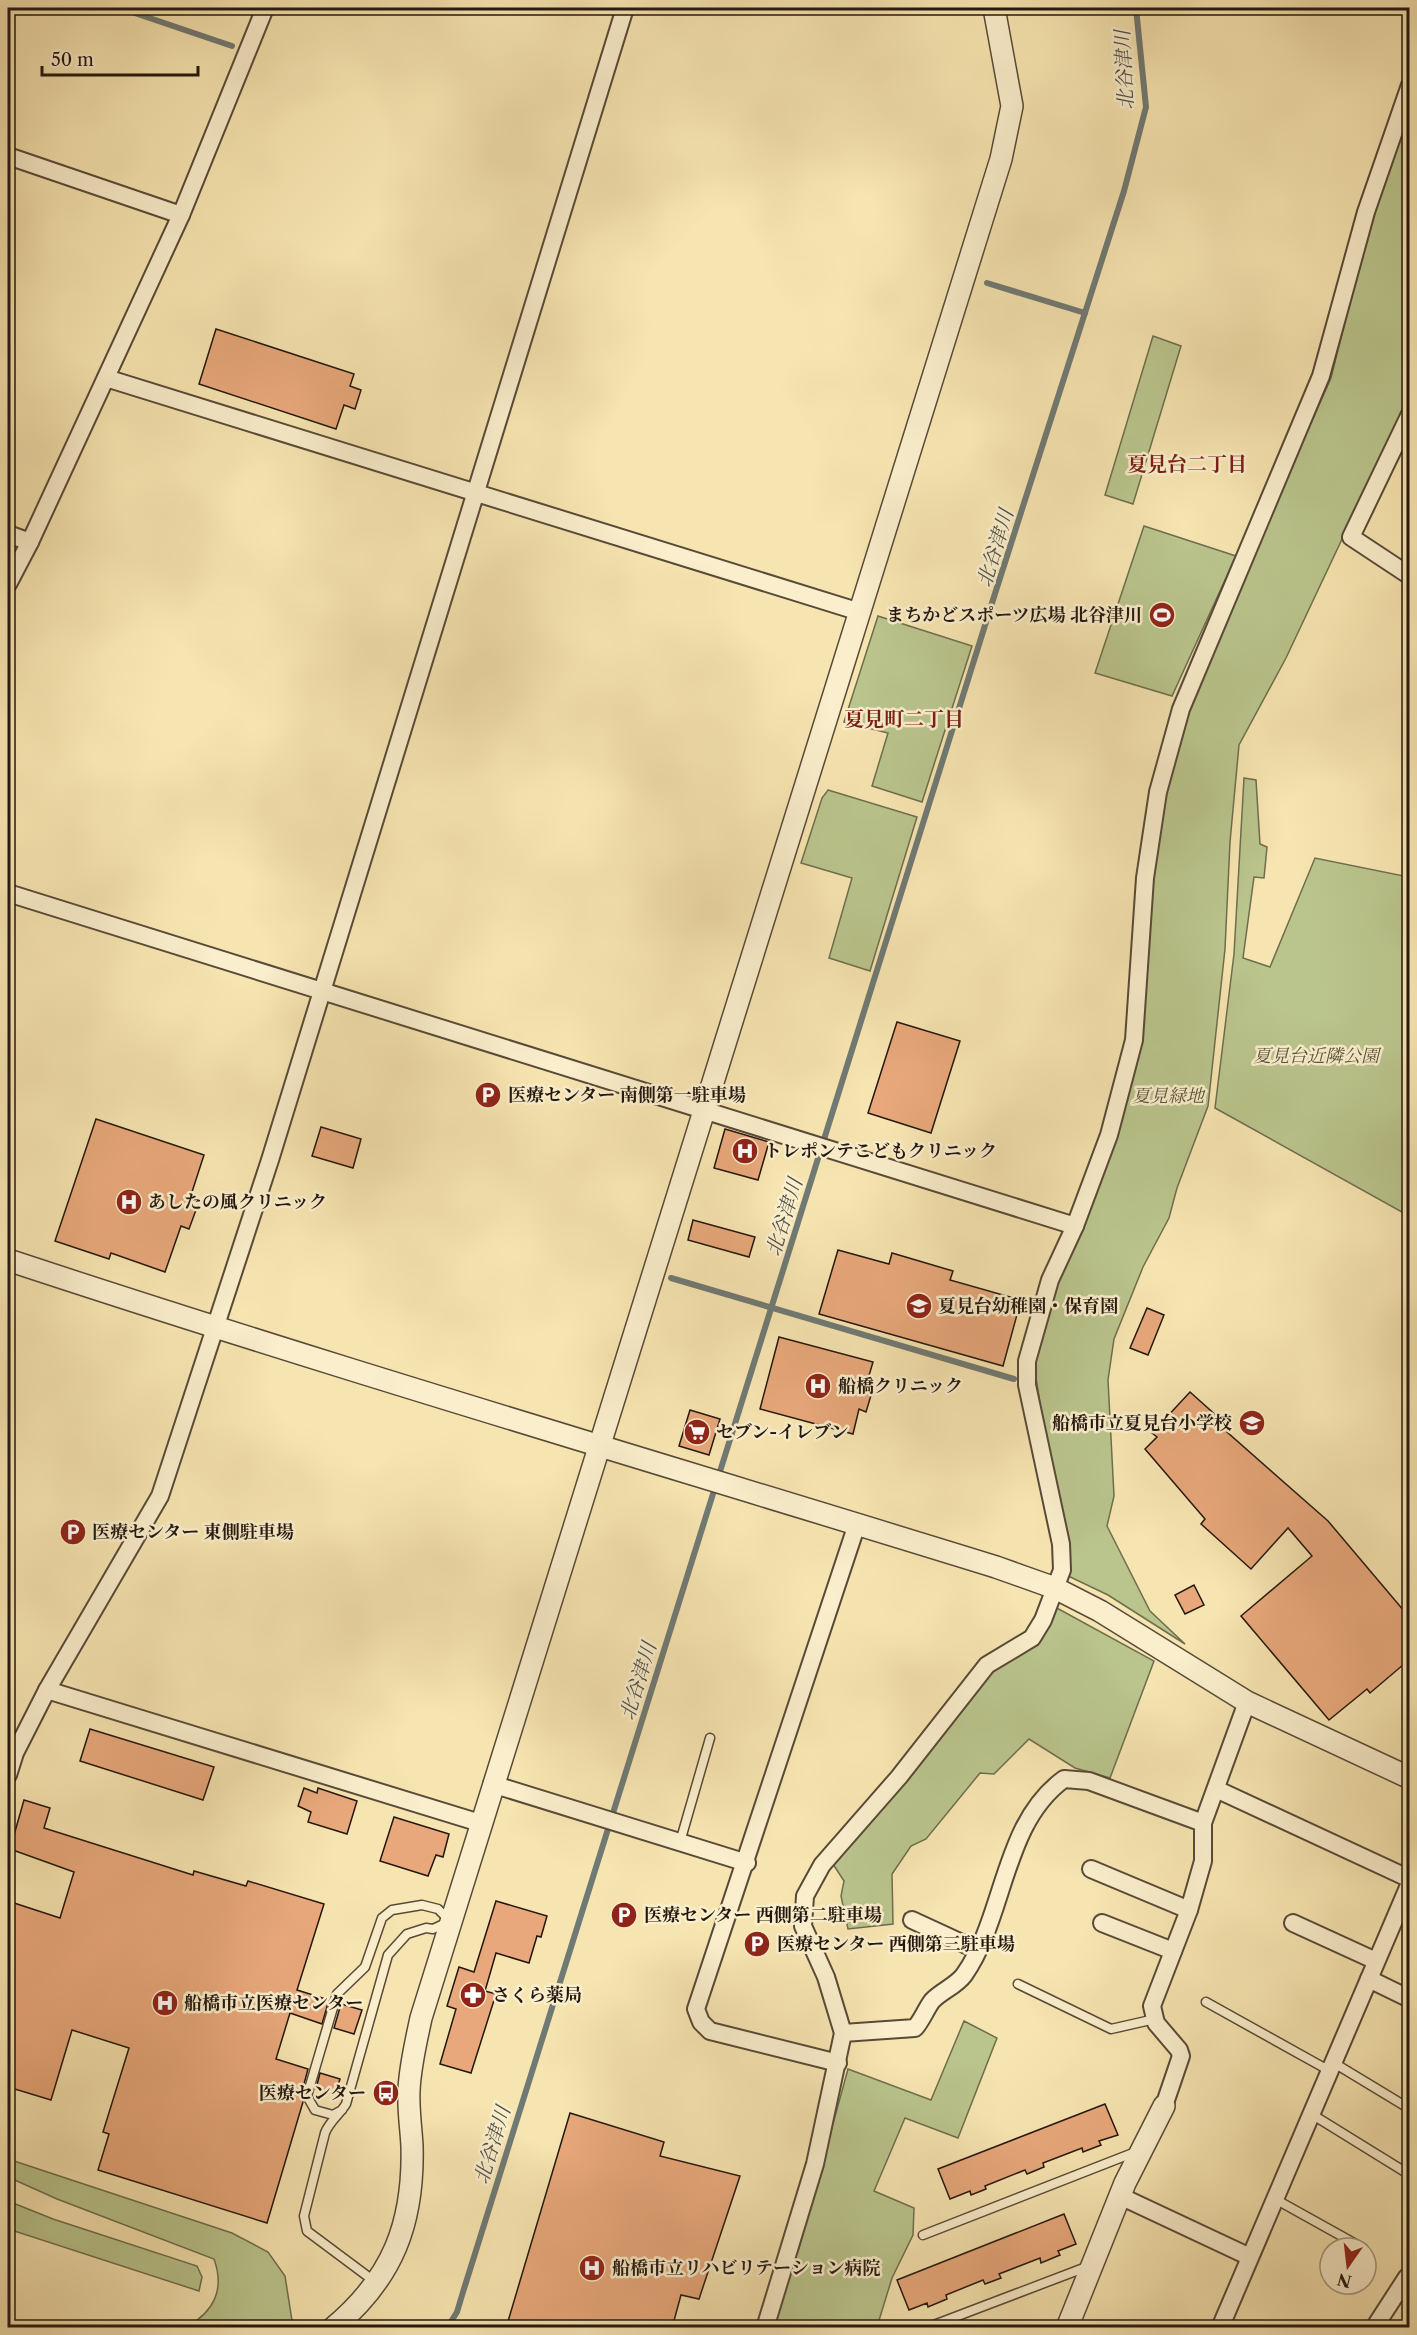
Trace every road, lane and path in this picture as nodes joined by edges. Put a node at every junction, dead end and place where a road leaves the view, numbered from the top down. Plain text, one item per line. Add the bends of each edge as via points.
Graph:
1 (265, 8) edge
2 (625, 8) edge
3 (994, 8) edge
4 (1410, 85) edge
5 (8, 156) edge
6 (181, 215) junction
7 (106, 378) junction
8 (1409, 418) edge
9 (475, 494) junction
10 (8, 534) edge
11 (30, 542) junction
12 (1410, 576) edge
13 (8, 584) edge
14 (860, 612) junction
15 (8, 893) edge
16 (322, 992) junction
17 (703, 1110) junction
18 (1075, 1226) junction
19 (8, 1260) edge
20 (215, 1328) junction
21 (599, 1444) junction
22 (857, 1524) junction
23 (1055, 1588) junction
24 (47, 1690) junction
25 (1247, 1702) junction
26 (710, 1738) dead end
27 (8, 1775) edge
28 (1410, 1778) edge
29 (492, 1784) junction
30 (1216, 1789) junction
31 (1203, 1822) junction
32 (480, 1823) junction
33 (680, 1842) junction
34 (747, 1863) junction
35 (1091, 1869) dead end
36 (1410, 1881) edge
37 (1189, 1910) junction
38 (912, 1920) dead end
39 (450, 1921) junction
40 (1102, 1923) dead end
41 (1293, 1923) dead end
42 (977, 1950) junction
43 (1173, 1951) junction
44 (1376, 1961) junction
45 (1369, 1980) junction
46 (1018, 1984) dead end
47 (1410, 1999) edge
48 (1206, 2002) dead end
49 (1155, 2019) junction
50 (843, 2033) junction
51 (838, 2063) junction
52 (1332, 2067) junction
53 (1164, 2106) joint
54 (1410, 2109) edge
55 (342, 2110) junction
56 (1313, 2115) junction
57 (1141, 2150) junction
58 (1410, 2175) edge
59 (1120, 2196) junction
60 (1275, 2199) junction
61 (923, 2235) dead end
62 (1342, 2236) edge
63 (1250, 2257) junction
64 (1092, 2264) junction
65 (1410, 2279) edge
66 (377, 2283) junction
67 (1225, 2326) edge
68 (333, 2328) edge
69 (765, 2328) edge
70 (926, 2328) edge
71 (1067, 2328) edge
72 (1374, 2328) edge

1 - 6 street
2 - 9 street
3 - 14 street via 1012,100 1003,148
4 - 18 street via 1366,212 1321,376 1181,709 1158,792 1145,878 1134,1040 1108,1135
5 - 6 street
6 - 7 street
7 - 9 street
7 - 11 street
8 - 12 street via 1352,537
9 - 14 street
9 - 16 street
10 - 11 street
11 - 13 street
14 - 17 street
15 - 16 street
16 - 17 street
16 - 20 street
17 - 18 street
17 - 21 street
18 - 23 street via 1050,1280 1027,1361 1027,1385 1061,1544 1062,1570
19 - 20 street
20 - 21 street
20 - 24 street via 160,1496
21 - 22 street
21 - 29 street
22 - 23 street
22 - 34 street
23 - 25 street via 1145,1637
23 - 50 street via 1032,1638 987,1665 899,1777 822,1865 805,1896 803,1926 826,1977
24 - 27 street
24 - 32 street
25 - 28 street
25 - 30 street
26 - 33 lane
29 - 32 street
29 - 33 street
30 - 31 street
30 - 36 street
31 - 37 street via 1203,1861
31 - 42 street via 1089,1781 1064,1779 1037,1804
32 - 39 street
33 - 34 street
34 - 51 street via 696,2009 701,2022 710,2031
35 - 37 street
36 - 44 street
37 - 43 street
38 - 42 street
39 - 55 lane via 407,1934 388,1955
39 - 55 lane via 438,1909 422,1905 392,1910 376,1926 365,1967 336,1994 307,2096 315,2110 333,2115
39 - 66 street via 414,2051 409,2088 409,2204 398,2243
40 - 43 street
41 - 44 street
42 - 50 street via 963,1976 933,2001 915,2028
43 - 49 street via 1152,2006
44 - 45 street
45 - 47 street
45 - 52 street
46 - 49 lane via 1112,2029
48 - 52 lane
49 - 53 street via 1181,2056
50 - 51 street
51 - 69 street via 815,2164
52 - 54 lane
52 - 56 street
53 - 57 street
55 - 66 lane via 325,2133 303,2224 312,2236
56 - 58 lane
56 - 60 street
57 - 59 street
57 - 61 lane
59 - 63 street
59 - 64 street
60 - 62 lane
60 - 63 street
63 - 67 street
64 - 70 lane
64 - 71 street
65 - 72 street via 1407,2277
66 - 68 street

